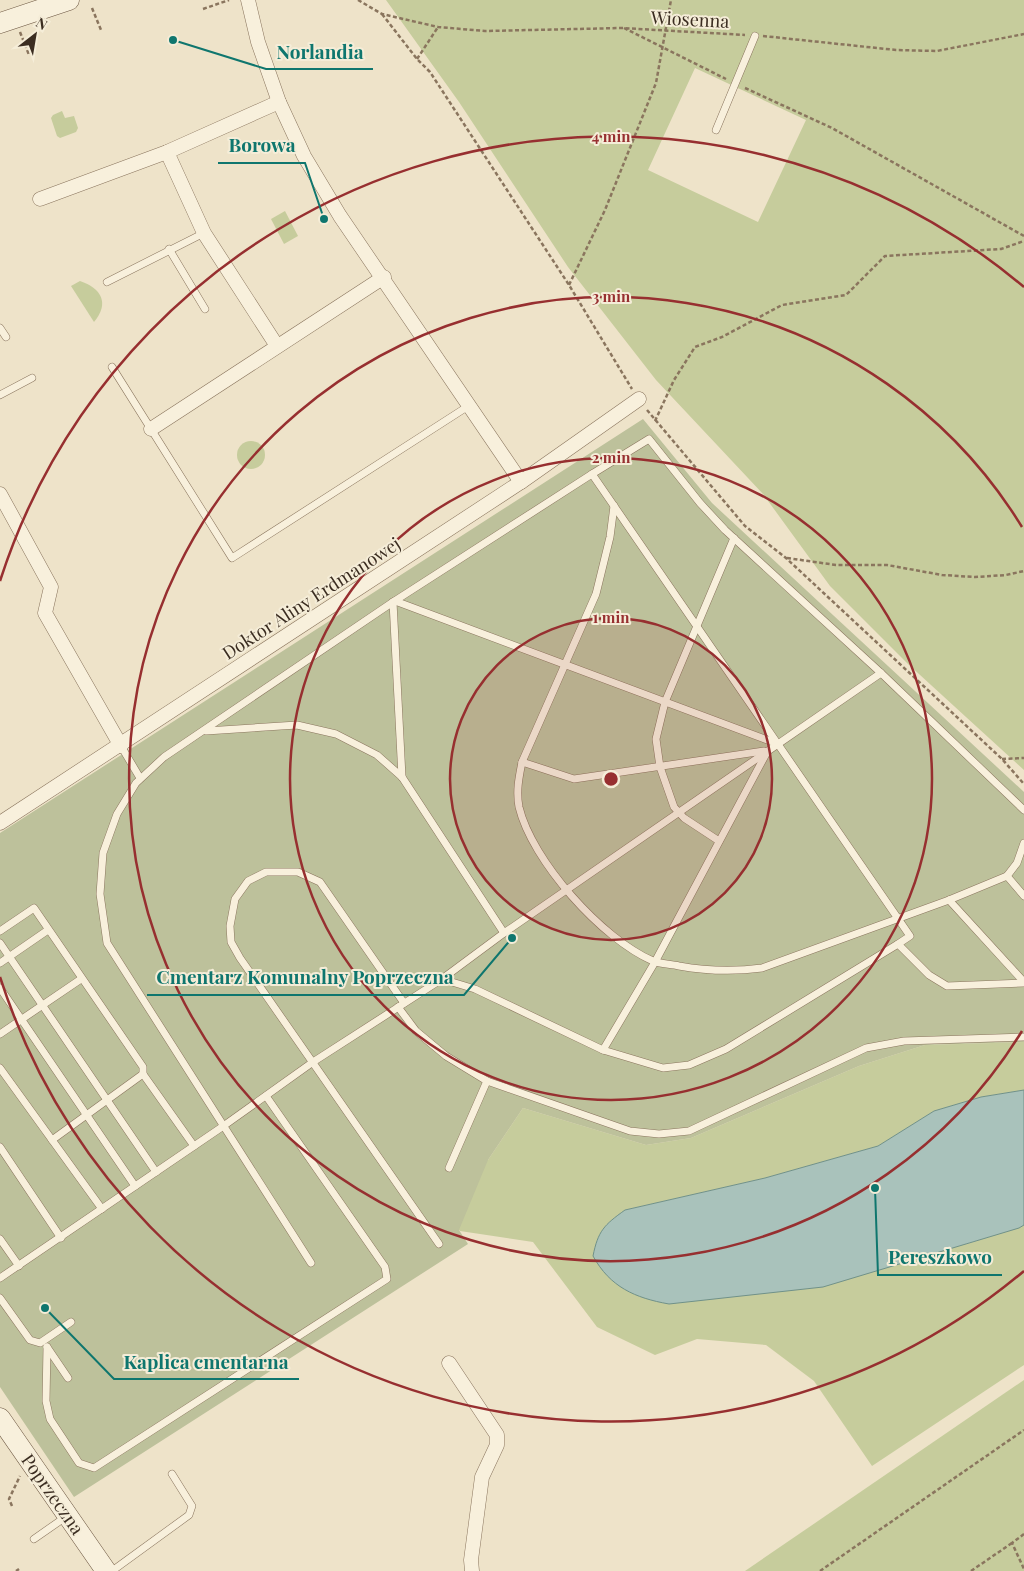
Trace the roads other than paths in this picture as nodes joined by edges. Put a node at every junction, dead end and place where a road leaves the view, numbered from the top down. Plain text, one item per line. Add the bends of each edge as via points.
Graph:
1 (69, 0) edge
2 (248, 0) edge
3 (9, 26) edge
4 (755, 36) road end
5 (279, 102) junction
6 (716, 130) dead end
7 (167, 152) junction
8 (40, 199) dead end
9 (204, 233) junction
10 (169, 249) junction
11 (384, 278) junction
12 (107, 282) dead end
13 (205, 309) dead end
14 (0, 328) edge
15 (6, 337) dead end
16 (277, 346) junction
17 (112, 367) dead end
18 (32, 378) dead end
19 (0, 395) edge
20 (639, 399) road end
21 (470, 405) junction
22 (151, 429) junction
23 (592, 474) junction
24 (521, 482) junction
25 (0, 494) edge
26 (614, 506) junction
27 (734, 538) junction
28 (394, 602) junction
29 (697, 626) junction
30 (564, 664) junction
31 (881, 673) junction
32 (665, 702) junction
33 (203, 731) junction
34 (778, 744) junction
35 (121, 746) junction
36 (767, 751) junction
37 (522, 762) junction
38 (660, 767) junction
39 (402, 777) junction
40 (140, 778) junction
41 (1024, 810) edge
42 (679, 812) junction
43 (0, 823) edge
44 (719, 841) junction
45 (1024, 843) edge
46 (1007, 876) junction
47 (568, 889) junction
48 (1024, 896) edge
49 (949, 900) junction
50 (898, 919) junction
51 (48, 930) junction
52 (0, 931) edge
53 (504, 932) junction
54 (0, 943) edge
55 (898, 944) junction
56 (10, 956) junction
57 (655, 962) junction
58 (0, 963) edge
59 (81, 979) junction
60 (442, 979) junction
61 (1024, 982) edge
62 (0, 988) edge
63 (42, 1005) junction
64 (401, 1005) junction
65 (22, 1019) junction
66 (0, 1034) edge
67 (1024, 1037) edge
68 (603, 1050) junction
69 (313, 1062) junction
70 (0, 1068) edge
71 (143, 1074) junction
72 (487, 1081) junction
73 (266, 1096) junction
74 (107, 1100) junction
75 (86, 1115) junction
76 (222, 1127) junction
77 (52, 1140) junction
78 (194, 1146) junction
79 (0, 1147) edge
80 (449, 1168) dead end
81 (156, 1172) junction
82 (135, 1186) junction
83 (102, 1209) junction
84 (62, 1238) junction
85 (0, 1239) edge
86 (439, 1244) dead end
87 (311, 1263) dead end
88 (19, 1266) junction
89 (0, 1278) edge
90 (0, 1298) edge
91 (71, 1322) dead end
92 (45, 1344) junction
93 (448, 1363) dead end
94 (68, 1378) dead end
95 (0, 1418) edge
96 (172, 1474) dead end
97 (68, 1516) junction
98 (34, 1539) dead end
99 (106, 1571) edge
100 (112, 1571) edge
101 (472, 1571) edge

1 - 3 street
2 - 5 street via 258,42
4 - 6 lane
5 - 7 street
5 - 11 street via 304,156 340,216
7 - 8 street
7 - 9 street
9 - 10 lane
9 - 16 street
10 - 12 lane
10 - 13 lane
11 - 16 street
11 - 21 street
14 - 15 lane
16 - 22 street
17 - 22 lane
18 - 19 lane
20 - 24 street, Doktor Aliny Erdmanowej
21 - 22 lane via 232,558
21 - 24 street
23 - 26 lane
23 - 27 lane via 649,439 700,503
23 - 28 lane
24 - 35 street, Doktor Aliny Erdmanowej
25 - 35 street via 51,587 45,613
26 - 29 lane
26 - 30 lane via 596,594
27 - 29 lane
27 - 31 lane
28 - 30 lane
28 - 33 lane
28 - 39 lane
29 - 32 lane
29 - 34 lane
30 - 32 lane
30 - 37 lane
31 - 34 lane
31 - 41 lane
32 - 34 lane
32 - 38 lane via 656,740
33 - 39 lane via 297,725 336,734 377,755
33 - 40 lane
34 - 36 lane
34 - 50 lane
35 - 40 lane
35 - 43 street, Doktor Aliny Erdmanowej
36 - 38 lane
36 - 42 lane
36 - 44 lane
37 - 38 lane via 574,779
37 - 47 lane via 517,785 519,806 543,859
38 - 42 lane via 674,807
39 - 53 lane
40 - 76 lane via 117,814 103,854 100,894 108,942
42 - 44 lane
42 - 47 lane
44 - 57 lane
45 - 46 lane via 1017,864
46 - 48 lane
46 - 49 lane
47 - 53 lane
47 - 57 lane via 626,948
49 - 50 lane
49 - 61 lane
50 - 55 lane via 910,936
50 - 57 lane via 762,968 739,972 712,971
51 - 52 lane via 34,908
51 - 56 lane
51 - 59 lane
53 - 60 lane
54 - 56 lane
55 - 61 lane via 929,975 947,986
55 - 68 lane via 726,1049 689,1065 663,1068
56 - 58 lane
56 - 63 lane
57 - 68 lane
59 - 63 lane
59 - 71 lane via 143,1067
60 - 64 lane
60 - 68 lane via 475,989
62 - 65 lane
63 - 65 lane
63 - 74 lane
64 - 69 lane
64 - 69 lane via 320,882 298,872 266,872 248,881 235,899 231,942
64 - 72 lane via 416,1032 446,1056
65 - 66 lane
65 - 75 lane
67 - 72 lane via 904,1041 866,1048 689,1131 658,1134 630,1131
69 - 73 lane
69 - 86 lane
70 - 77 lane
71 - 74 lane
71 - 78 lane
72 - 80 lane
73 - 76 lane
73 - 92 lane via 385,1267 386,1279 94,1468 79,1463 50,1419 46,1402
74 - 75 lane
74 - 81 lane
75 - 77 lane
75 - 82 lane
76 - 78 lane
76 - 87 lane
77 - 83 lane
78 - 81 lane
79 - 84 lane
81 - 82 lane
82 - 83 lane
83 - 84 lane
84 - 88 lane
85 - 88 lane
88 - 89 lane
90 - 92 lane via 30,1340
91 - 92 lane
92 - 94 lane
93 - 101 street via 496,1435 497,1445 482,1478
95 - 97 street, Poprzeczna
96 - 100 lane via 192,1506 190,1515
97 - 98 lane
97 - 99 street, Poprzeczna

